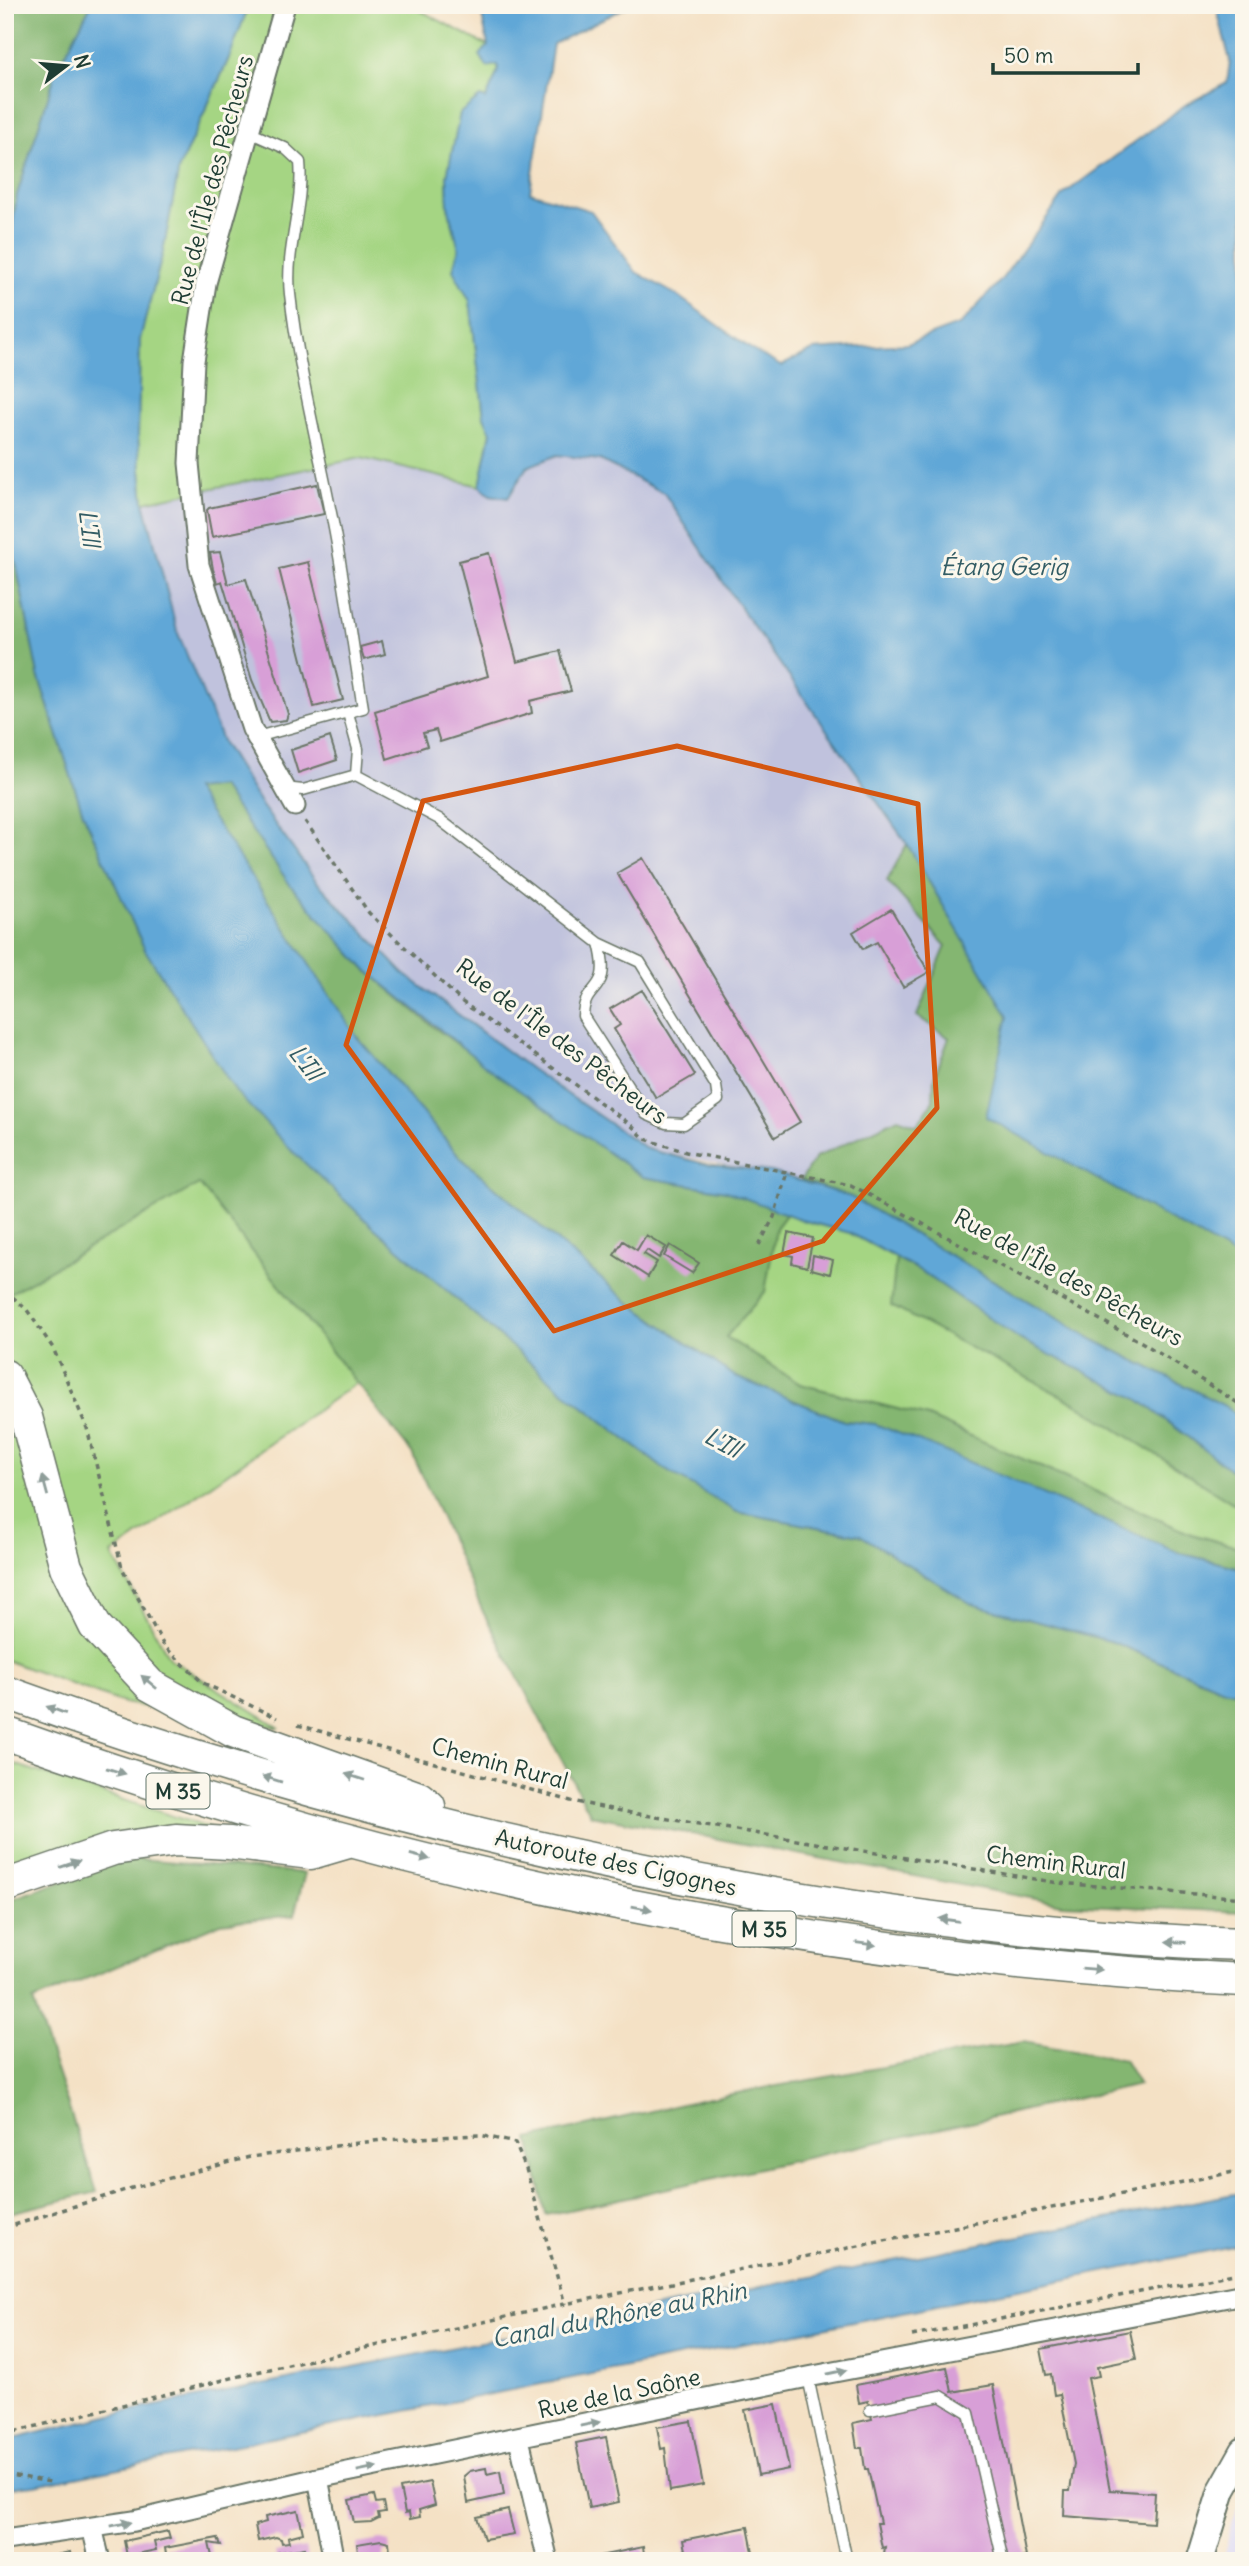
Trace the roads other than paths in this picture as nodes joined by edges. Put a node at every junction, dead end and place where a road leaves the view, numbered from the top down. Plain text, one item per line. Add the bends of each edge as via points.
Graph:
1 (285, 5) edge
2 (248, 132) junction
3 (348, 712) junction
4 (256, 737) junction
5 (356, 775) junction
6 (283, 788) junction
7 (295, 806) road end
8 (599, 943) junction
9 (5, 1376) edge
10 (5, 1692) edge
11 (5, 1733) edge
12 (456, 1829) junction
13 (354, 1840) junction
14 (5, 1886) edge
15 (1244, 1944) edge
16 (1244, 1980) edge
17 (1244, 2294) edge
18 (808, 2377) junction
19 (870, 2410) dead end
20 (519, 2439) junction
21 (1244, 2451) edge
22 (318, 2478) junction
23 (93, 2527) junction
24 (5, 2540) edge
25 (100, 2561) edge
26 (334, 2561) edge
27 (548, 2561) edge
28 (847, 2561) edge
29 (1003, 2561) edge
30 (1200, 2561) edge

1 - 2 street, Rue de l'Île des Pêcheurs
2 - 3 lane via 285,148 300,162 302,185 289,291 363,708
2 - 4 street, Rue de l'Île des Pêcheurs via 206,283 194,361 189,463 199,565
3 - 4 lane
3 - 5 lane via 358,750
4 - 6 street, Rue de l'Île des Pêcheurs
5 - 6 lane via 303,790
5 - 8 lane via 439,819
6 - 7 street, Rue de l'Île des Pêcheurs
8 - 8 lane via 605,966 602,983 583,1003 583,1016 646,1114 666,1123 684,1124 718,1100 716,1086 640,962
12 -> 9 highway via 419,1798 233,1731 150,1685 95,1626 66,1567 26,1417
12 -> 10 highway, Autoroute des Cigognes / M 35 via 280,1782
11 -> 13 highway, Autoroute des Cigognes / M 35 via 265,1818
15 -> 12 highway, Autoroute des Cigognes / M 35 via 1146,1941 1002,1927 822,1902 618,1866
14 -> 13 highway via 113,1849 176,1840 311,1853
13 -> 16 highway, Autoroute des Cigognes / M 35 via 611,1902 811,1937 999,1961
18 -> 17 street, Rue de la Saône
20 -> 18 street, Rue de la Saône
18 - 28 lane
19 - 29 lane via 941,2396 969,2413
22 -> 20 street, Rue de la Saône
20 - 27 street
21 - 30 main road via 1222,2490
23 -> 22 street, Rue de la Saône
22 - 26 street
23 - 24 street, Rue de la Saône
23 - 25 street

